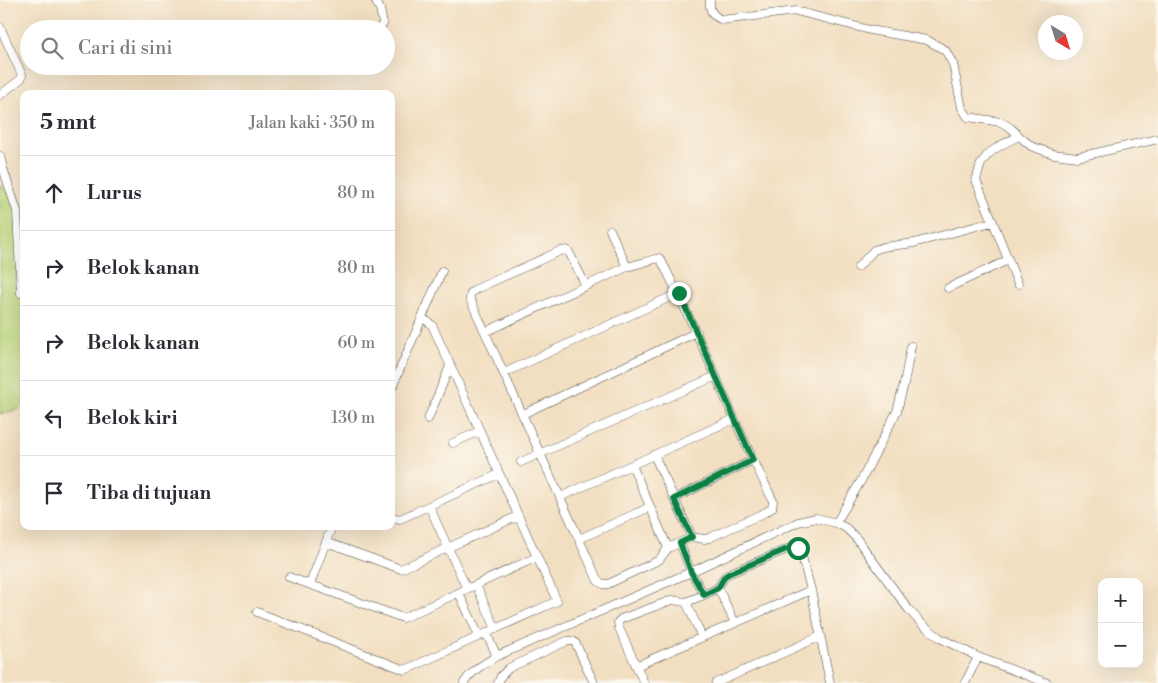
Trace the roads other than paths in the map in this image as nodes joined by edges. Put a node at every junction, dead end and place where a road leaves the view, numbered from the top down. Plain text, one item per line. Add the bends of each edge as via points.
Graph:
1 (375, 0) edge
2 (710, 0) edge
3 (382, 20) edge
4 (0, 27) edge
5 (20, 71) edge
6 (22, 75) edge
7 (0, 94) edge
8 (1019, 136) junction
9 (1158, 139) edge
10 (0, 156) edge
11 (992, 222) junction
12 (610, 230) dead end
13 (1008, 260) junction
14 (627, 267) junction
15 (858, 267) dead end
16 (442, 271) dead end
17 (20, 272) edge
18 (1018, 284) dead end
19 (586, 286) junction
20 (948, 288) dead end
21 (679, 293) junction
22 (422, 317) junction
23 (485, 332) junction
24 (697, 332) junction
25 (911, 346) dead end
26 (450, 366) junction
27 (504, 373) junction
28 (716, 376) junction
29 (395, 381) edge
30 (523, 414) junction
31 (428, 419) dead end
32 (734, 419) junction
33 (480, 431) junction
34 (453, 443) dead end
35 (541, 454) junction
36 (654, 455) junction
37 (753, 460) junction
38 (521, 462) dead end
39 (632, 465) junction
40 (499, 474) junction
41 (560, 497) junction
42 (674, 499) junction
43 (430, 506) junction
44 (650, 507) junction
45 (518, 516) junction
46 (395, 517) edge
47 (836, 523) junction
48 (330, 530) edge
49 (692, 537) junction
50 (579, 539) junction
51 (326, 542) junction
52 (680, 543) junction
53 (448, 548) junction
54 (668, 548) junction
55 (537, 557) junction
56 (691, 572) junction
57 (289, 577) dead end
58 (310, 584) junction
59 (476, 585) junction
60 (718, 588) junction
61 (467, 589) junction
62 (811, 590) junction
63 (459, 593) junction
64 (704, 595) junction
65 (686, 602) junction
66 (257, 612) dead end
67 (735, 623) junction
68 (496, 629) junction
69 (482, 635) junction
70 (821, 636) junction
71 (702, 637) junction
72 (497, 656) junction
73 (978, 657) junction
74 (636, 666) junction
75 (829, 681) edge
76 (464, 683) edge
77 (498, 683) edge
78 (594, 683) edge
79 (644, 683) edge
80 (716, 683) edge
81 (819, 683) edge
82 (965, 683) edge
83 (1047, 683) edge

1 - 3 street
2 - 8 street via 714,16 722,20 796,11 870,30 928,40 945,50 953,64 962,108 968,116 1001,122
4 - 5 street
6 - 7 street
8 - 9 street via 1031,146 1053,154 1078,157
8 - 11 street via 988,154 981,164 976,180
10 - 17 street via 17,210
11 - 13 street
11 - 15 street via 874,250
12 - 14 street
13 - 18 street
13 - 20 street
14 - 19 street
14 - 21 street via 658,258
16 - 22 street
19 - 23 street
19 - 23 street via 566,250 484,285 471,293 470,299
21 - 24 street
21 - 27 street
22 - 26 street via 432,325
22 - 29 street
23 - 27 street
24 - 28 street
24 - 30 street
25 - 47 street via 897,411
26 - 31 street
26 - 33 street
27 - 30 street
28 - 32 street
28 - 35 street
30 - 35 street
32 - 36 street
32 - 37 street
33 - 34 street
33 - 40 street
35 - 38 street
35 - 41 street
36 - 39 street
36 - 42 street
37 - 42 street
37 - 49 street via 773,501 772,508 704,540
39 - 41 street
39 - 44 street
40 - 43 street
40 - 45 street
41 - 50 street
42 - 49 street
43 - 46 street via 400,519
43 - 53 street
44 - 50 street
44 - 54 street
45 - 53 street
45 - 55 street
47 - 56 street via 816,518 798,522
47 - 73 street via 857,538 922,624 940,638
48 - 51 street
49 - 52 street
50 - 54 street via 598,581 603,584 659,560
51 - 53 street via 402,569
51 - 58 street
52 - 54 street
52 - 56 street
53 - 61 street
55 - 59 street
55 - 68 street via 556,601
56 - 64 street
56 - 72 street
57 - 58 street
58 - 63 street via 403,618
59 - 61 street
59 - 68 street
60 - 62 street via 730,573 792,547 802,553
60 - 64 street
60 - 67 street
61 - 63 street
62 - 67 street
62 - 70 street
63 - 69 street
64 - 65 street
65 - 71 street
65 - 74 street via 672,600 618,622
66 - 69 street via 405,670
67 - 71 street
68 - 69 street
69 - 72 street
70 - 75 street
70 - 80 street
71 - 74 street
72 - 76 street
73 - 82 street
73 - 83 street
74 - 79 street
75 - 81 street
77 - 78 street via 509,668 572,641

